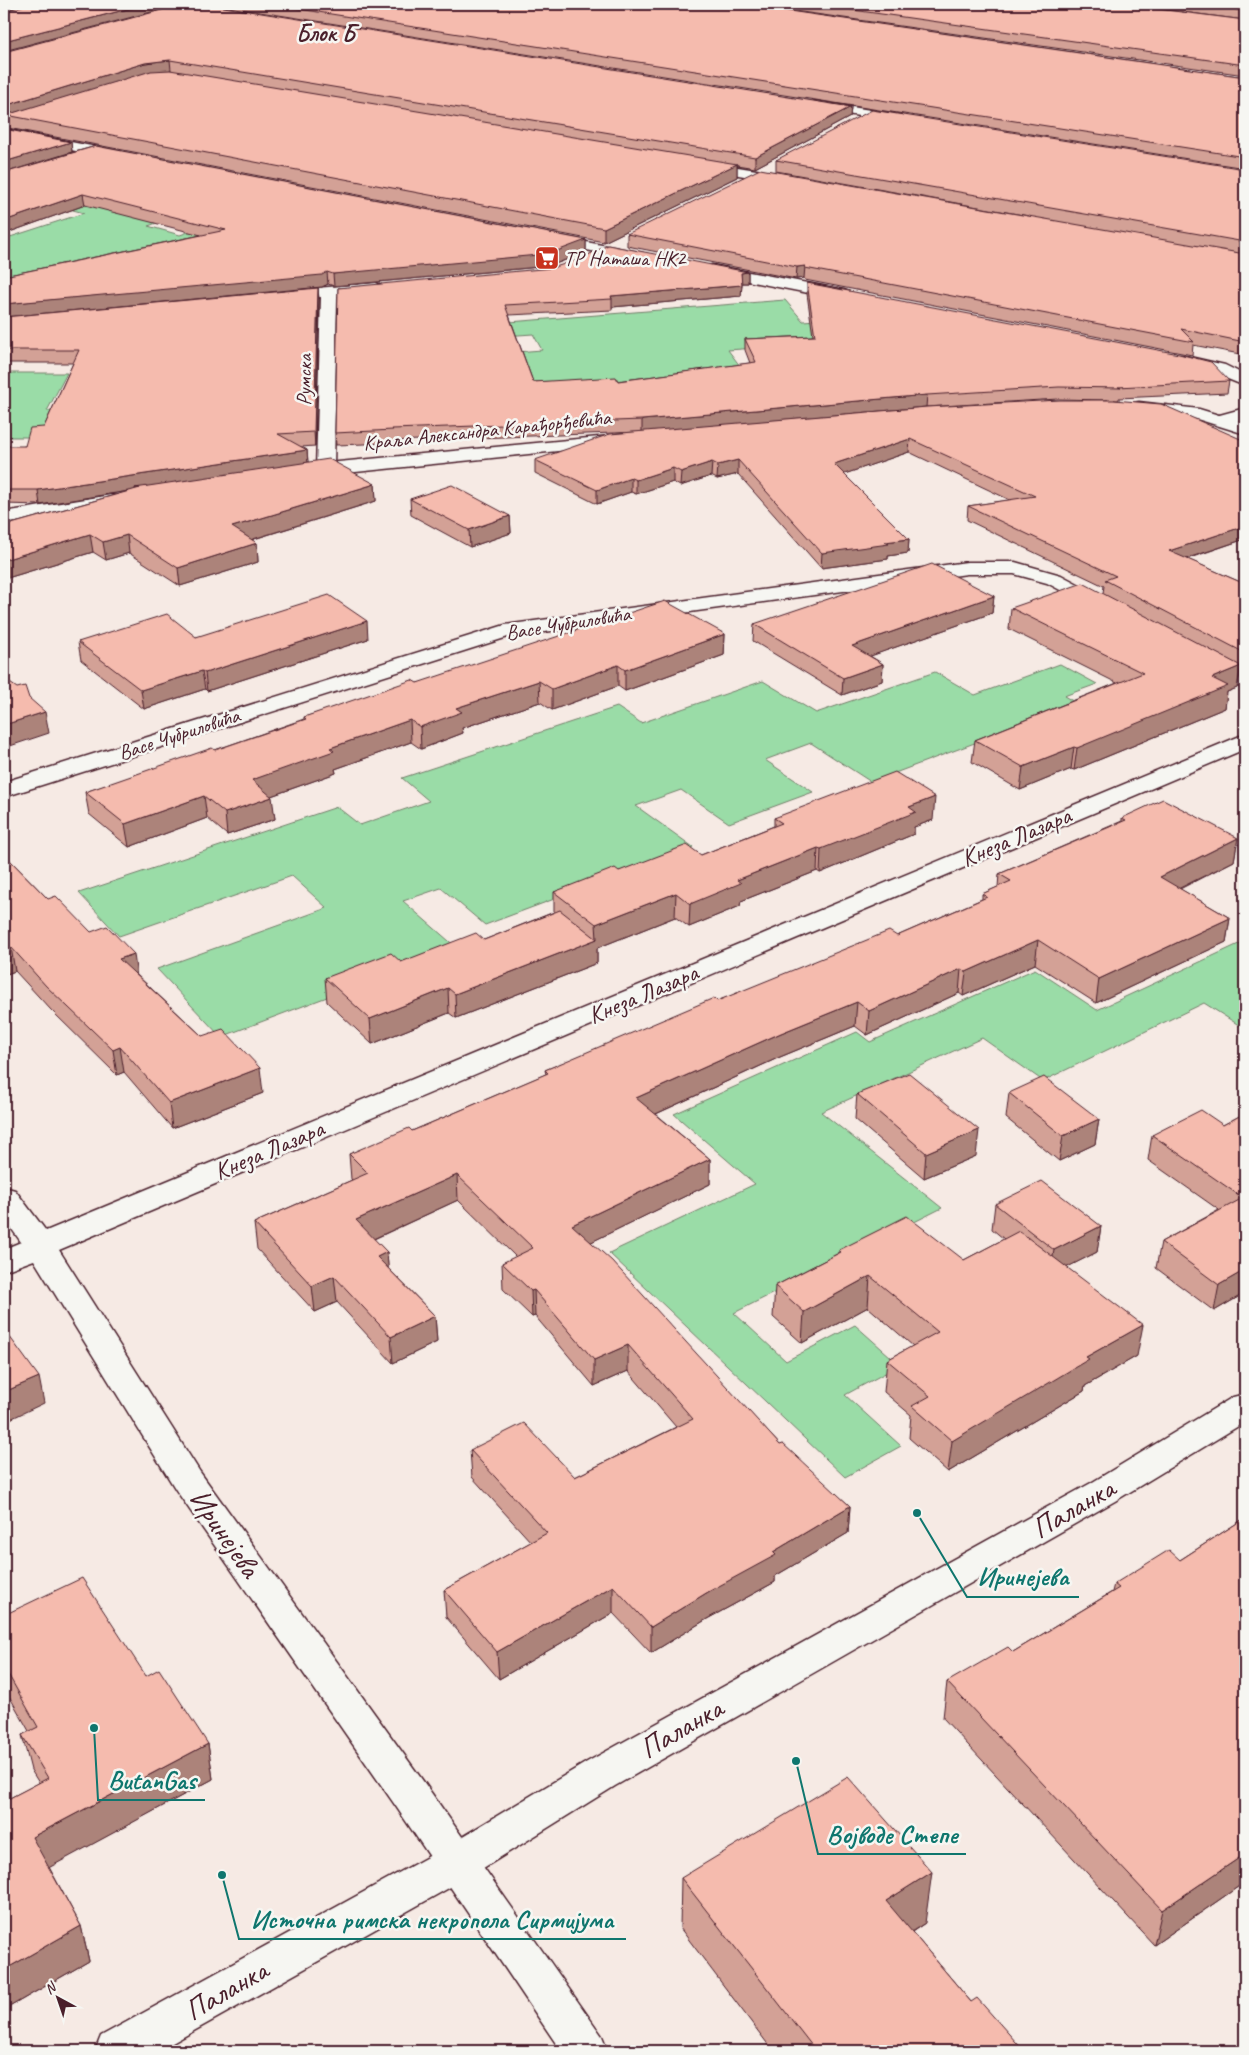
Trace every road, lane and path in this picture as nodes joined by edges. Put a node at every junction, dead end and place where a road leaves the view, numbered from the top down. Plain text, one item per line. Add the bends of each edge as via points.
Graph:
1 (800, 103) edge
2 (869, 114) junction
3 (917, 122) edge
4 (852, 123) edge
5 (4, 133) edge
6 (95, 150) junction
7 (134, 158) edge
8 (68, 159) edge
9 (689, 163) edge
10 (774, 165) dead end
11 (757, 174) junction
12 (796, 181) edge
13 (739, 183) edge
14 (536, 236) edge
15 (623, 241) dead end
16 (605, 250) junction
17 (654, 259) edge
18 (582, 261) edge
19 (702, 268) edge
20 (396, 286) edge
21 (329, 291) junction
22 (269, 297) edge
23 (858, 298) edge
24 (1168, 357) edge
25 (1245, 381) edge
26 (1122, 406) edge
27 (1245, 413) edge
28 (1222, 420) junction
29 (1245, 428) edge
30 (637, 438) edge
31 (325, 469) junction
32 (286, 475) edge
33 (129, 498) edge
34 (4, 518) edge
35 (1124, 616) edge
36 (1193, 653) edge
37 (1245, 681) edge
38 (1245, 741) edge
39 (4, 790) edge
40 (4, 1197) edge
41 (41, 1246) junction
42 (4, 1261) edge
43 (1245, 1406) edge
44 (457, 1862) junction
45 (118, 2051) edge
46 (586, 2051) edge

1 - 2 street
2 - 3 street
2 - 4 street
5 - 6 street
6 - 7 street
6 - 8 street
9 - 11 street
10 - 11 street
11 - 12 street
11 - 13 street
14 - 16 street
15 - 16 street
16 - 17 street
16 - 18 street
19 - 23 street
20 - 21 street
21 - 22 street
21 - 31 street, Румска
24 - 25 street via 1219,369
26 - 28 street via 1170,410
27 - 28 street
28 - 29 street
30 - 31 street, Краља Александра Карађорђевића
31 - 32 street, Краља Александра Карађорђевића
33 - 34 street
35 - 39 street, Васе Чубриловића via 1054,579 1015,568 967,568 505,631
36 - 37 street
38 - 41 street, Кнеза Лазара
40 - 41 street, Иринејева
41 - 42 street, Кнеза Лазара
41 - 44 street, Иринејева via 188,1481
43 - 44 street, Паланка via 1103,1492 601,1774
44 - 45 street, Паланка
44 - 46 street, Иринејева

